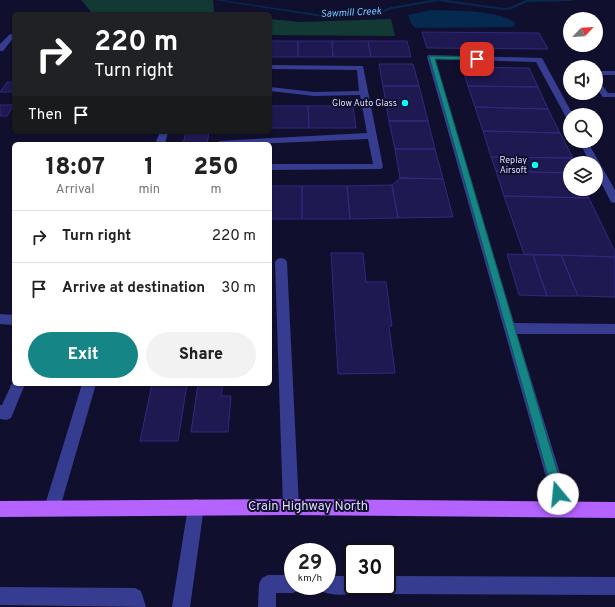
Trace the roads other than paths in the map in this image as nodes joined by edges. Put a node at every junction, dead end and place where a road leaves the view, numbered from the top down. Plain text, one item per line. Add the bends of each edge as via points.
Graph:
1 (0, 35) edge
2 (0, 49) edge
3 (272, 67) edge
4 (603, 73) edge
5 (615, 73) edge
6 (272, 90) edge
7 (603, 91) edge
8 (364, 93) junction
9 (615, 95) edge
10 (565, 108) edge
11 (371, 136) junction
12 (237, 142) edge
13 (272, 167) edge
14 (603, 177) edge
15 (615, 199) edge
16 (281, 262) dead end
17 (0, 319) edge
18 (12, 320) edge
19 (509, 328) junction
20 (615, 329) edge
21 (17, 386) edge
22 (88, 386) edge
23 (0, 412) edge
24 (196, 507) junction
25 (291, 507) junction
26 (52, 508) junction
27 (0, 509) edge
28 (563, 509) junction
29 (615, 510) edge
30 (284, 584) edge
31 (396, 585) edge
32 (615, 586) edge
33 (0, 596) edge
34 (137, 607) edge
35 (181, 607) edge
36 (267, 607) edge

1 - 2 street via 10,36
3 - 8 street via 360,68
4 - 5 street
6 - 8 street via 314,94
7 - 9 street via 606,95
8 - 11 street
10 - 19 street via 539,60 431,57
11 - 12 street
11 - 13 street via 378,167
14 - 15 street
16 - 25 street
17 - 18 street
19 - 20 street
19 - 28 street
21 - 23 street via 6,413
22 - 26 street
24 - 25 main road, Crain Highway North
24 - 26 main road, Crain Highway North
24 - 35 street
25 - 28 main road, Crain Highway North
26 - 27 main road, Crain Highway North
28 - 29 main road, Crain Highway North
30 - 36 street via 268,584
31 - 32 street
33 - 34 street via 135,597

